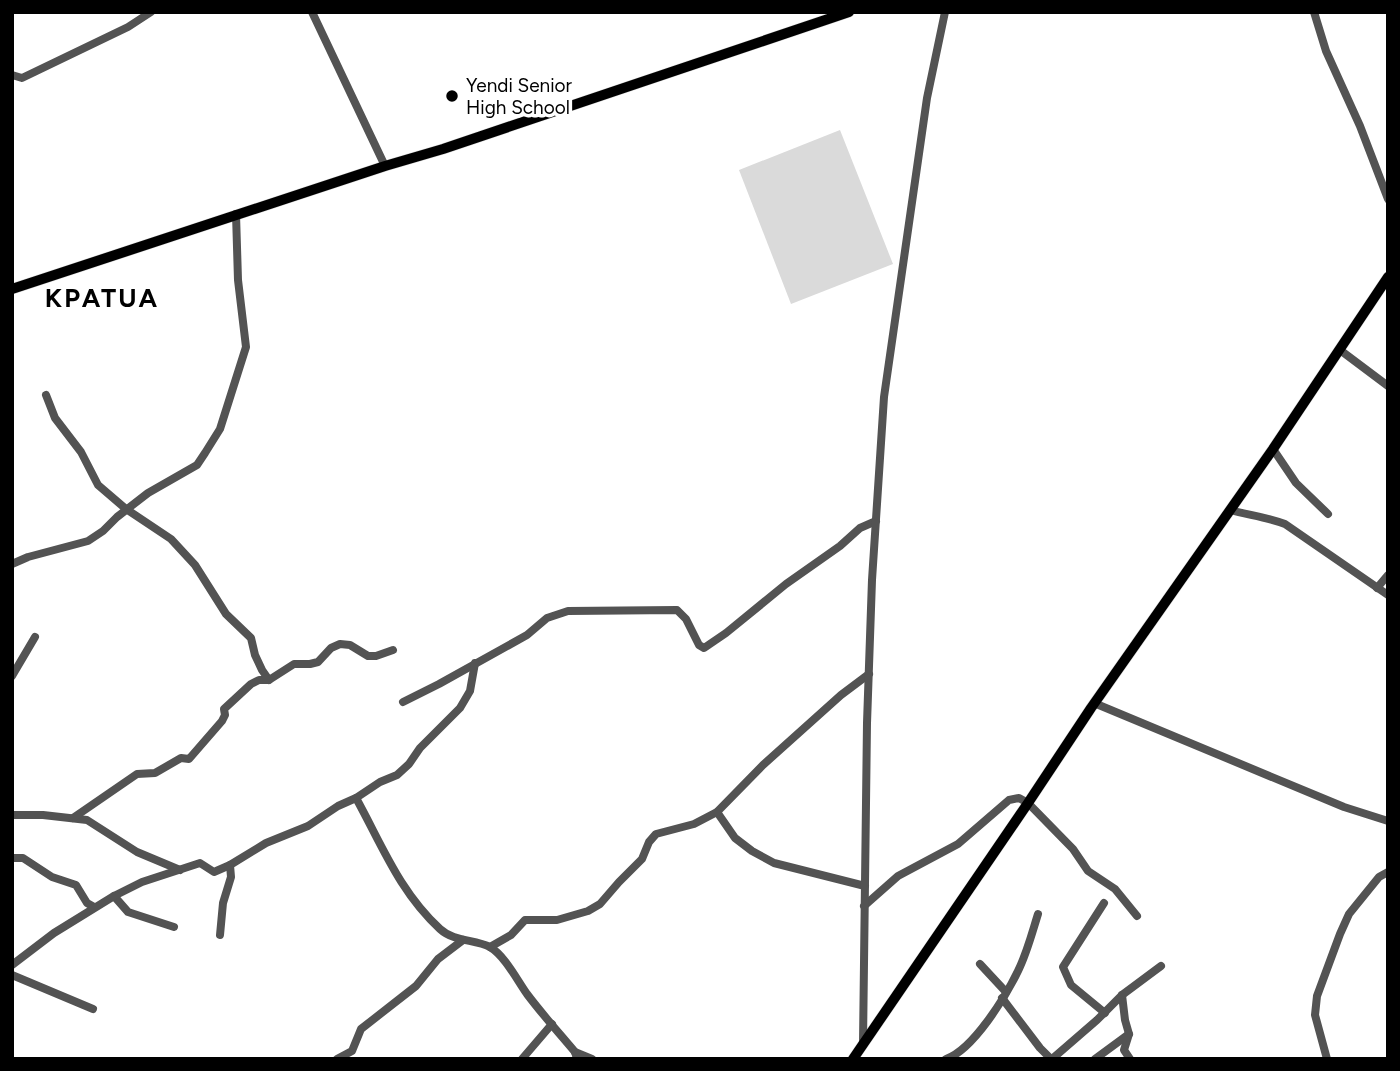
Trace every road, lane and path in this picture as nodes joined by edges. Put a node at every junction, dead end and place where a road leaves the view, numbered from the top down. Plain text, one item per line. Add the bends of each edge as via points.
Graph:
1 (151, 12) edge
2 (312, 12) edge
3 (849, 12) edge
4 (945, 12) edge
5 (1314, 12) edge
6 (12, 75) edge
7 (384, 166) junction
8 (1388, 199) edge
9 (236, 214) junction
10 (1388, 277) edge
11 (12, 289) edge
12 (1340, 350) junction
13 (1388, 386) edge
14 (46, 396) dead end
15 (1273, 449) junction
16 (127, 509) junction
17 (1230, 510) junction
18 (1328, 514) dead end
19 (876, 521) junction
20 (12, 564) edge
21 (1388, 575) edge
22 (1377, 588) junction
23 (1388, 595) edge
24 (35, 637) dead end
25 (393, 650) dead end
26 (475, 663) junction
27 (869, 674) junction
28 (12, 676) edge
29 (269, 680) junction
30 (403, 702) dead end
31 (1094, 703) junction
32 (356, 798) junction
33 (1028, 803) junction
34 (717, 812) junction
35 (12, 816) edge
36 (73, 818) junction
37 (1388, 821) edge
38 (12, 858) edge
39 (230, 865) junction
40 (180, 870) junction
41 (1388, 872) edge
42 (865, 886) junction
43 (114, 896) junction
44 (1104, 903) dead end
45 (864, 906) junction
46 (94, 907) junction
47 (1038, 914) dead end
48 (1138, 916) dead end
49 (174, 927) dead end
50 (220, 935) dead end
51 (463, 940) junction
52 (490, 947) junction
53 (14, 959) edge
54 (980, 964) dead end
55 (1161, 966) dead end
56 (12, 975) edge
57 (1004, 995) junction
58 (1122, 995) junction
59 (93, 1009) dead end
60 (1105, 1013) junction
61 (552, 1024) junction
62 (1129, 1034) junction
63 (863, 1046) junction
64 (576, 1056) edge
65 (337, 1059) edge
66 (522, 1059) edge
67 (592, 1059) edge
68 (853, 1059) edge
69 (946, 1059) edge
70 (1051, 1059) edge
71 (1095, 1059) edge
72 (1130, 1059) edge
73 (1327, 1059) edge

1 - 6 street via 22,78
2 - 7 street
3 - 7 main road
4 - 19 street via 927,98 884,397
5 - 8 street
7 - 9 main road
9 - 11 main road
9 - 16 street via 246,347 220,429 197,466
10 - 12 main road
12 - 13 street
12 - 15 main road
14 - 16 street via 55,418 99,485
15 - 17 main road
15 - 18 street via 1296,483
16 - 20 street via 88,541
16 - 29 street via 171,539 195,565 226,614 251,638
17 - 22 street via 1285,524
17 - 31 main road
19 - 26 street via 860,528 704,648 677,610 568,611 547,618 527,635
19 - 27 street
21 - 22 street
22 - 23 street
24 - 28 street
25 - 29 street via 368,656 340,644 318,662 293,664
26 - 30 street
26 - 32 street via 470,691 460,708 397,775
27 - 34 street via 763,765
27 - 42 street
29 - 36 street via 251,684 229,703 222,721 189,759 181,758 155,773 137,774
31 - 33 main road
31 - 37 street
32 - 39 street
32 - 51 street via 402,886 441,930
33 - 45 street via 1019,798 1009,800 958,844 898,876
33 - 48 street via 1088,871 1115,889
33 - 63 main road
34 - 42 street via 735,838 774,863
34 - 52 street via 656,834 642,859 600,904 557,920 525,920
35 - 36 street
36 - 40 street via 88,820 136,852
38 - 46 street via 23,858 52,877 76,885
39 - 40 street via 214,872 200,863
39 - 50 street
40 - 43 street
41 - 73 street via 1349,914 1317,996 1315,1015
42 - 45 street
43 - 46 street
43 - 49 street via 128,912
44 - 60 street via 1063,967 1071,985
45 - 63 street
46 - 53 street
47 - 57 street
51 - 52 street
51 - 65 street via 362,1029 352,1051
52 - 61 street
54 - 57 street
55 - 58 street
56 - 59 street
57 - 69 street via 975,1037
57 - 70 street
58 - 60 street
58 - 62 street
60 - 70 street
61 - 64 street
61 - 66 street
62 - 71 street
62 - 72 street via 1124,1050
63 - 68 main road
64 - 67 street

